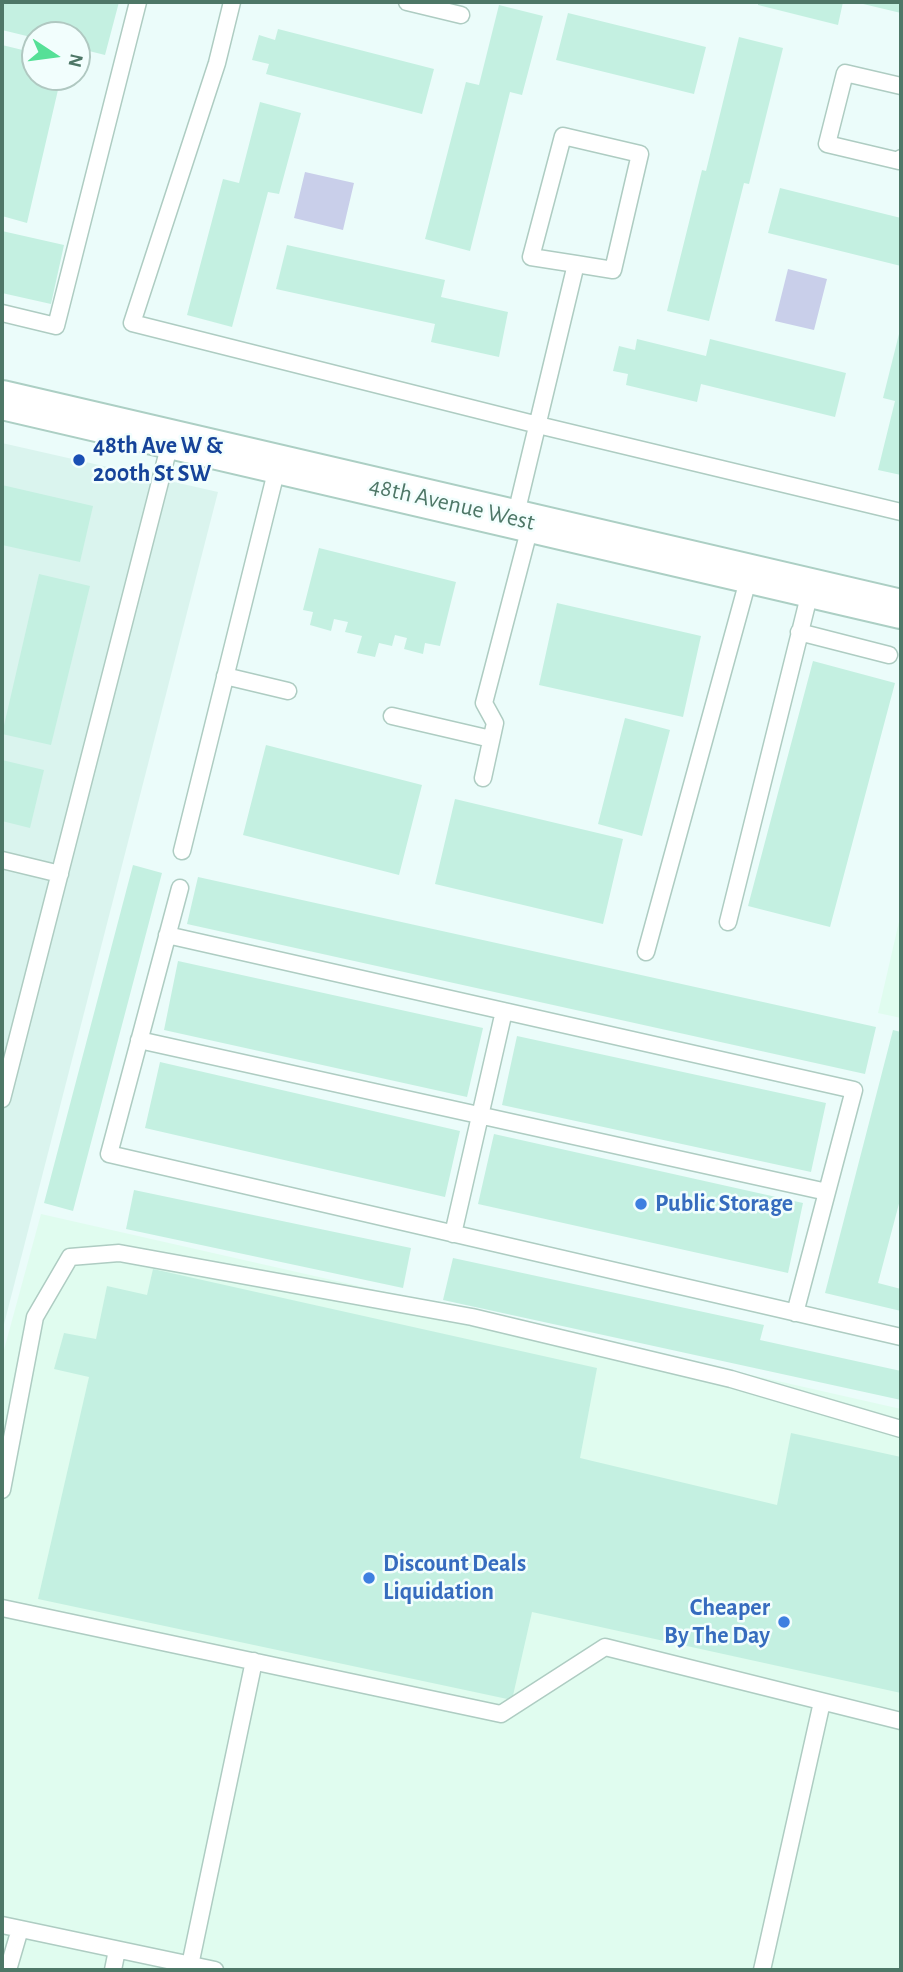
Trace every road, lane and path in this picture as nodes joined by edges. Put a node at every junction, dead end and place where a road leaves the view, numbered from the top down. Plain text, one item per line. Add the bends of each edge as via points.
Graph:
1 (138, 2) edge
2 (232, 2) edge
3 (407, 2) edge
4 (461, 15) dead end
5 (901, 86) edge
6 (901, 158) edge
7 (576, 264) junction
8 (2, 313) edge
9 (2, 400) edge
10 (538, 425) junction
11 (171, 439) junction
12 (278, 464) junction
13 (901, 512) edge
14 (523, 521) junction
15 (750, 573) junction
16 (811, 587) junction
17 (901, 609) edge
18 (799, 632) junction
19 (889, 655) dead end
20 (225, 676) junction
21 (288, 691) dead end
22 (392, 716) dead end
23 (491, 739) junction
24 (483, 778) dead end
25 (182, 851) dead end
26 (2, 860) edge
27 (60, 874) junction
28 (180, 888) dead end
29 (727, 922) dead end
30 (167, 935) junction
31 (646, 952) dead end
32 (504, 1011) junction
33 (139, 1040) junction
34 (2, 1098) edge
35 (480, 1116) junction
36 (827, 1192) junction
37 (453, 1234) junction
38 (795, 1313) junction
39 (901, 1337) edge
40 (8, 1423) edge
41 (901, 1429) edge
42 (2, 1490) edge
43 (2, 1608) edge
44 (254, 1661) junction
45 (822, 1702) junction
46 (901, 1721) edge
47 (2, 1925) edge
48 (20, 1929) junction
49 (117, 1950) junction
50 (190, 1968) edge
51 (8, 1970) edge
52 (113, 1970) edge
53 (215, 1970) edge
54 (762, 1970) edge

1 - 8 lane via 56,326
2 - 10 lane via 217,63 132,323
3 - 4 lane
5 - 6 lane via 845,73 827,144
7 - 7 lane via 613,271 640,154 563,136 531,257
7 - 10 lane
9 - 11 street, 48th Avenue West
10 - 13 lane
10 - 14 lane
11 - 12 street, 48th Avenue West
11 - 27 lane
12 - 14 street, 48th Avenue West
12 - 20 lane
14 - 15 street, 48th Avenue West
14 - 23 lane via 484,703 495,723
15 - 16 street, 48th Avenue West
15 - 31 lane
16 - 17 street, 48th Avenue West
16 - 18 lane
18 - 19 lane
18 - 29 lane
20 - 21 lane
20 - 25 lane
22 - 23 lane
23 - 24 lane
26 - 27 lane
27 - 34 lane
28 - 30 lane
30 - 32 lane
30 - 33 lane
32 - 35 lane
32 - 36 lane via 854,1090
33 - 35 lane
33 - 37 lane via 108,1154
35 - 36 lane
35 - 37 lane
36 - 38 lane
37 - 38 lane
38 - 39 lane
40 - 41 lane via 35,1317 70,1257 119,1253 472,1317 731,1378
40 - 42 lane
43 - 44 lane
44 - 45 lane via 501,1714 605,1647
44 - 50 lane
45 - 46 lane
45 - 54 lane
47 - 48 lane
48 - 49 lane
48 - 51 lane
49 - 50 lane
49 - 52 lane
50 - 53 lane

